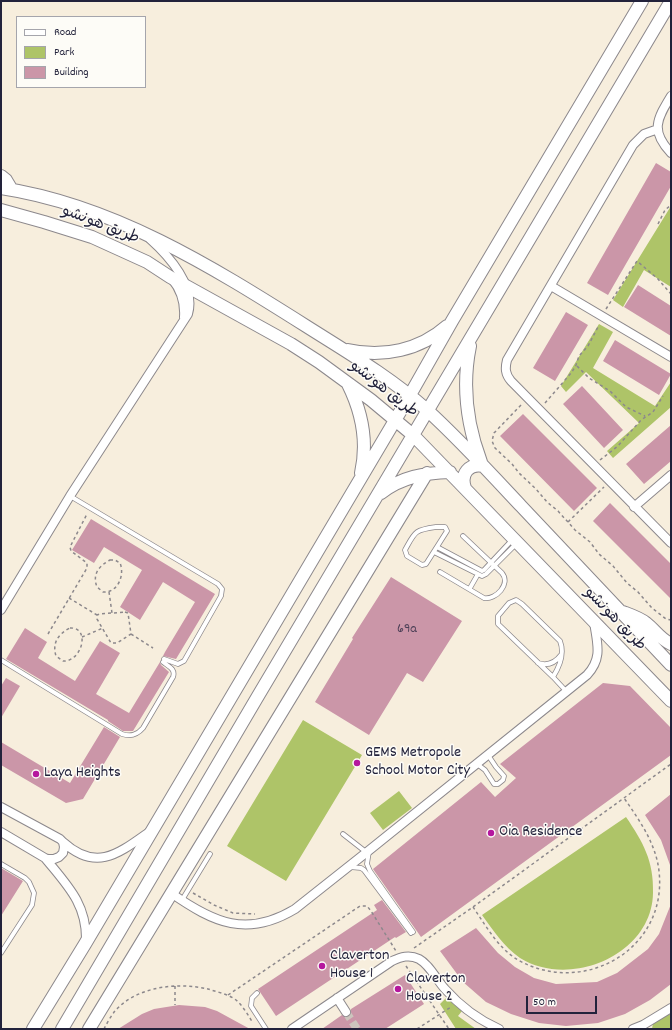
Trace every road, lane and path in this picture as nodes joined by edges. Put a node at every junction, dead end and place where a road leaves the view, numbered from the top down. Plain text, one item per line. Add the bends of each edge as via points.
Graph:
1 (642, 1) edge
2 (671, 2) edge
3 (671, 96) edge
4 (658, 130) junction
5 (671, 153) edge
6 (1, 176) edge
7 (6, 189) edge
8 (671, 205) edge
9 (3, 212) edge
10 (658, 224) dead end
11 (140, 231) junction
12 (170, 277) junction
13 (186, 286) junction
14 (551, 286) junction
15 (184, 320) junction
16 (452, 321) junction
17 (471, 338) junction
18 (343, 349) junction
19 (671, 357) edge
20 (576, 365) dead end
21 (347, 381) junction
22 (410, 396) junction
23 (663, 396) dead end
24 (528, 398) junction
25 (428, 411) junction
26 (645, 416) junction
27 (396, 419) junction
28 (413, 435) junction
29 (483, 466) junction
30 (594, 466) junction
31 (450, 472) junction
32 (427, 473) junction
33 (671, 475) edge
34 (359, 481) junction
35 (604, 487) dead end
36 (465, 488) junction
37 (70, 496) junction
38 (377, 496) junction
39 (634, 507) junction
40 (90, 508) junction
41 (568, 522) junction
42 (463, 536) dead end
43 (515, 541) junction
44 (671, 544) edge
45 (437, 547) junction
46 (434, 552) junction
47 (493, 564) junction
48 (440, 572) dead end
49 (478, 574) junction
50 (470, 588) junction
51 (109, 592) junction
52 (69, 598) junction
53 (1, 610) edge
54 (621, 612) junction
55 (112, 613) junction
56 (97, 616) junction
57 (671, 620) edge
58 (594, 622) junction
59 (102, 628) junction
60 (48, 634) dead end
61 (132, 634) junction
62 (82, 637) junction
63 (671, 644) edge
64 (153, 648) dead end
65 (562, 654) junction
66 (1, 660) edge
67 (537, 663) junction
68 (671, 665) edge
69 (553, 677) junction
70 (566, 692) junction
71 (670, 699) edge
72 (488, 755) junction
73 (476, 764) junction
74 (671, 764) edge
75 (624, 798) junction
76 (1, 807) edge
77 (153, 830) junction
78 (1, 832) edge
79 (342, 834) dead end
80 (63, 842) junction
81 (368, 851) junction
82 (210, 854) dead end
83 (45, 858) junction
84 (1, 864) edge
85 (349, 867) junction
86 (188, 890) junction
87 (171, 893) junction
88 (182, 900) junction
89 (473, 907) junction
90 (259, 914) dead end
91 (86, 944) junction
92 (1, 953) edge
93 (400, 957) junction
94 (175, 986) junction
95 (257, 994) dead end
96 (228, 995) junction
97 (337, 998) junction
98 (458, 1003) junction
99 (175, 1006) dead end
100 (671, 1008) edge
101 (346, 1012) tunnel mouth
102 (439, 1015) junction
103 (254, 1025) dead end
104 (645, 1027) edge
105 (33, 1029) edge
106 (62, 1029) edge
107 (89, 1029) edge
108 (104, 1029) edge
109 (266, 1029) edge
110 (292, 1029) edge
111 (417, 1029) edge
112 (449, 1029) edge
113 (499, 1029) edge
114 (633, 1029) edge

1 - 16 main road
2 - 17 main road
3 - 4 street via 661,113
4 - 5 street via 660,138
4 - 14 street via 644,134 633,145
6 - 7 main road via 6,180
7 - 11 main road, طريق هونشو via 77,207
8 - 10 path via 665,210
9 - 12 main road, طريق هونشو via 92,238 137,257
11 - 13 street via 161,250
11 - 18 main road, طريق هونشو via 206,265
12 - 13 main road, طريق هونشو
12 - 15 street via 180,293 184,306
13 - 15 street via 190,307
13 - 21 main road, طريق هونشو via 291,344
14 - 19 street
14 - 24 street via 506,364 508,378
15 - 37 street
16 - 18 main road via 429,339 401,350 372,354
16 - 22 main road
17 - 25 main road
17 - 29 main road via 466,377 467,403 472,436
18 - 22 main road, طريق هونشو
20 - 26 path via 589,378 610,390 626,407
21 - 27 main road, طريق هونشو
21 - 34 main road via 355,397 363,430 363,464
22 - 25 main road, طريق هونشو
22 - 27 main road
23 - 26 path via 653,412
24 - 30 street
24 - 41 path via 496,429 494,445 546,502
25 - 28 main road
25 - 29 main road, طريق هونشو
26 - 30 path via 618,446
27 - 28 main road, طريق هونشو
27 - 34 main road
28 - 31 main road, طريق هونشو
28 - 38 main road
29 - 36 main road via 474,466 467,471 463,479
29 - 54 main road, طريق هونشو
30 - 39 street
31 - 32 main road
31 - 36 main road, طريق هونشو
32 - 38 main road via 405,479
32 - 87 main road
33 - 39 street
34 - 77 main road
35 - 41 path
36 - 43 main road, طريق هونشو
37 - 40 lane
37 - 53 street
38 - 106 main road
39 - 44 street
40 - 52 path via 70,544 71,551 87,564 87,568
40 - 66 lane via 218,584 222,589 221,596 184,661 178,664 163,660 173,670 173,677 143,728 128,736
41 - 57 path via 650,606
42 - 47 lane
43 - 47 lane
43 - 58 main road, طريق هونشو
45 - 46 lane
45 - 46 lane via 447,531 445,527 418,530 404,552 423,565
45 - 47 lane via 481,570
46 - 49 lane
47 - 49 lane via 485,575
47 - 50 lane via 506,582 495,596 484,598
48 - 50 lane
49 - 50 lane
51 - 51 path via 117,586 122,574 120,563 115,560 101,565 95,575 97,587 103,592
51 - 55 path
52 - 56 path
52 - 60 path
54 - 63 main road via 638,618
54 - 68 main road, طريق هونشو
55 - 56 path
55 - 61 path via 127,613
56 - 59 path
58 - 70 street via 598,655 596,663 587,675
58 - 71 main road, طريق هونشو
59 - 61 path via 113,643
59 - 62 path
61 - 64 path
62 - 62 path via 80,631 74,628 61,634 55,643 56,656 63,661 71,660 79,651
65 - 67 lane via 551,663
65 - 67 lane via 557,638 519,601 512,601 498,616 498,624
65 - 69 lane
67 - 69 lane
69 - 70 lane
70 - 72 street
72 - 73 street
72 - 73 lane via 504,776 498,784 494,784 485,770
73 - 81 street
74 - 75 path
75 - 89 path
75 - 89 path via 640,821 656,853 660,872 660,892 656,911 647,929 635,945 619,958 604,966 571,973 537,968 518,960 508,952
76 - 80 street via 55,835
77 - 80 street via 124,850 103,858 81,855
77 - 91 main road
78 - 83 street
79 - 81 lane
80 - 83 street via 63,853 59,857 54,860
81 - 85 street
81 - 85 lane via 370,871 412,932 364,870
82 - 86 lane
83 - 91 street via 70,888 80,905 85,924
84 - 92 lane via 25,878 34,893 32,905
85 - 88 street via 295,908 268,922 236,924 221,921 203,914
86 - 88 lane
86 - 90 path via 233,913
87 - 88 street
87 - 107 main road
89 - 93 path
91 - 105 main road
93 - 96 path via 371,911 367,906 360,906
93 - 97 street
93 - 98 street via 413,956 424,963
93 - 102 path
94 - 96 path via 195,986
94 - 99 path
94 - 108 path via 158,988 130,999 116,1010
95 - 109 lane via 252,998 251,1006
96 - 103 path via 242,1006
97 - 101 street
97 - 110 street
98 - 102 path
98 - 113 street
100 - 104 street
102 - 111 path
102 - 112 path
104 - 114 street

